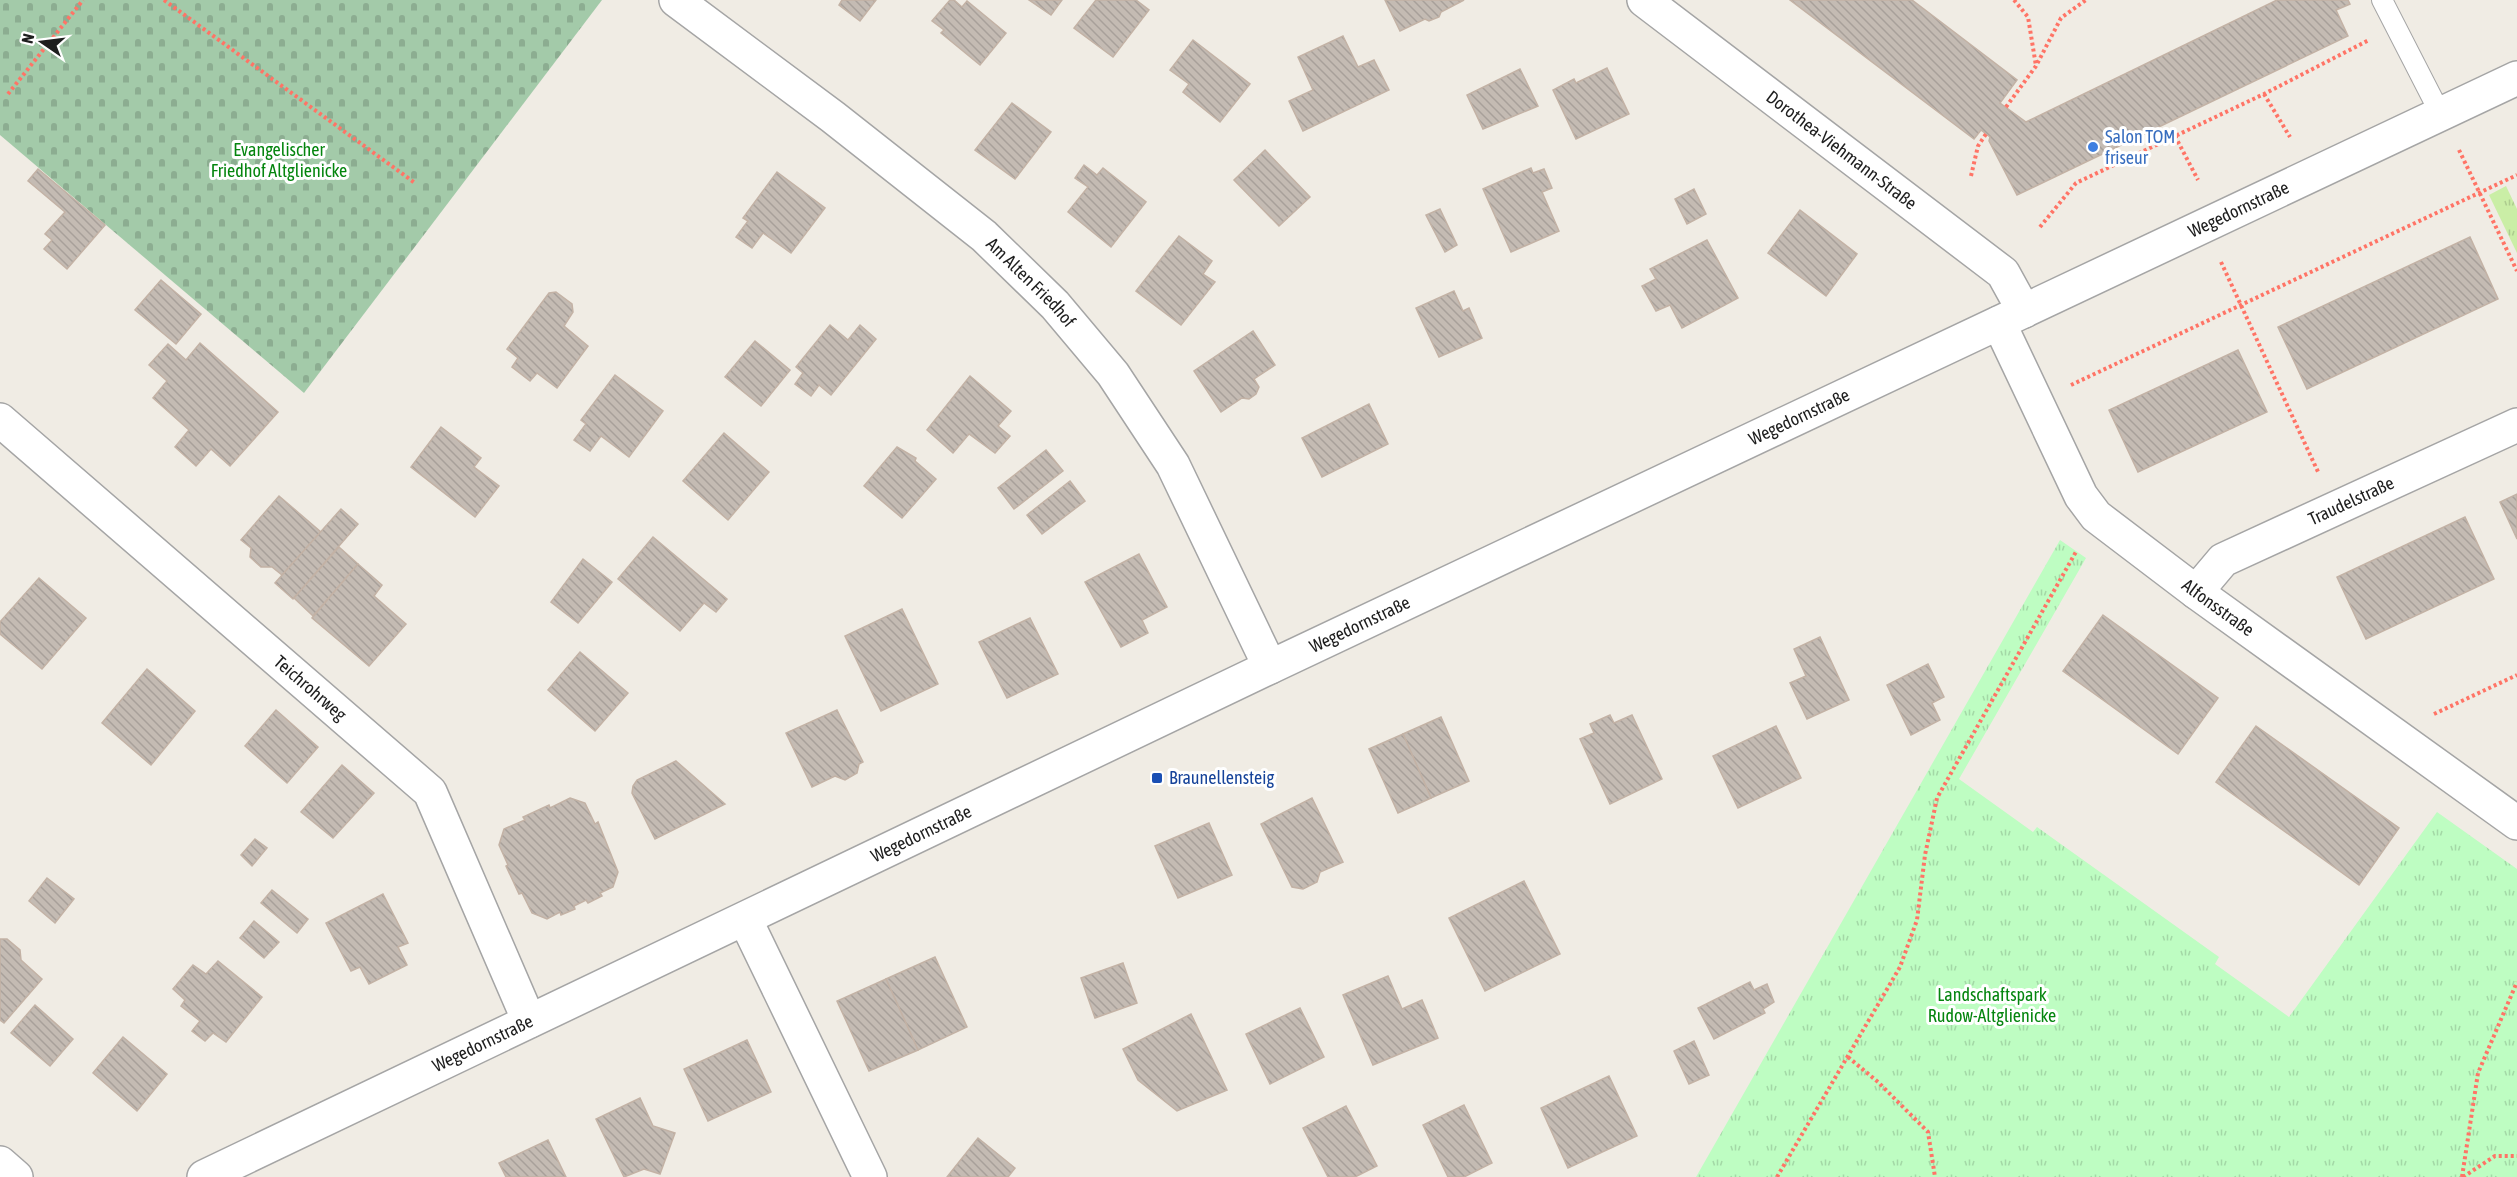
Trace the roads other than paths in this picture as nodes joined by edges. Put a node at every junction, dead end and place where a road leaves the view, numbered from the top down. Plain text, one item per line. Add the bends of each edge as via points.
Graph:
1 (676, 0) edge
2 (1644, 0) edge
3 (2382, 0) edge
4 (2517, 78) edge
5 (2441, 115) junction
6 (2011, 317) junction
7 (0, 420) edge
8 (2517, 425) edge
9 (2196, 592) junction
10 (1270, 667) junction
11 (2517, 823) edge
12 (745, 919) junction
13 (529, 1021) junction
14 (0, 1163) edge
15 (16, 1177) edge
16 (204, 1177) edge
17 (870, 1177) edge

1 - 10 street, Am Alten Friedhof via 975,228 1055,305 1113,374 1173,465
2 - 6 street, Dorothea-Viehmann-Straße via 2003,273
3 - 5 lane
4 - 5 street, Wegedornstraße
5 - 6 street, Wegedornstraße
6 - 9 street, Alfonsstraße via 2081,496 2096,516
6 - 10 street, Wegedornstraße
7 - 13 street, Teichrohrweg via 430,792
8 - 9 street, Traudelstraße via 2223,560
9 - 11 street, Alfonsstraße
10 - 12 street, Wegedornstraße
12 - 13 street, Wegedornstraße
12 - 17 street
13 - 16 street, Wegedornstraße
14 - 15 street

